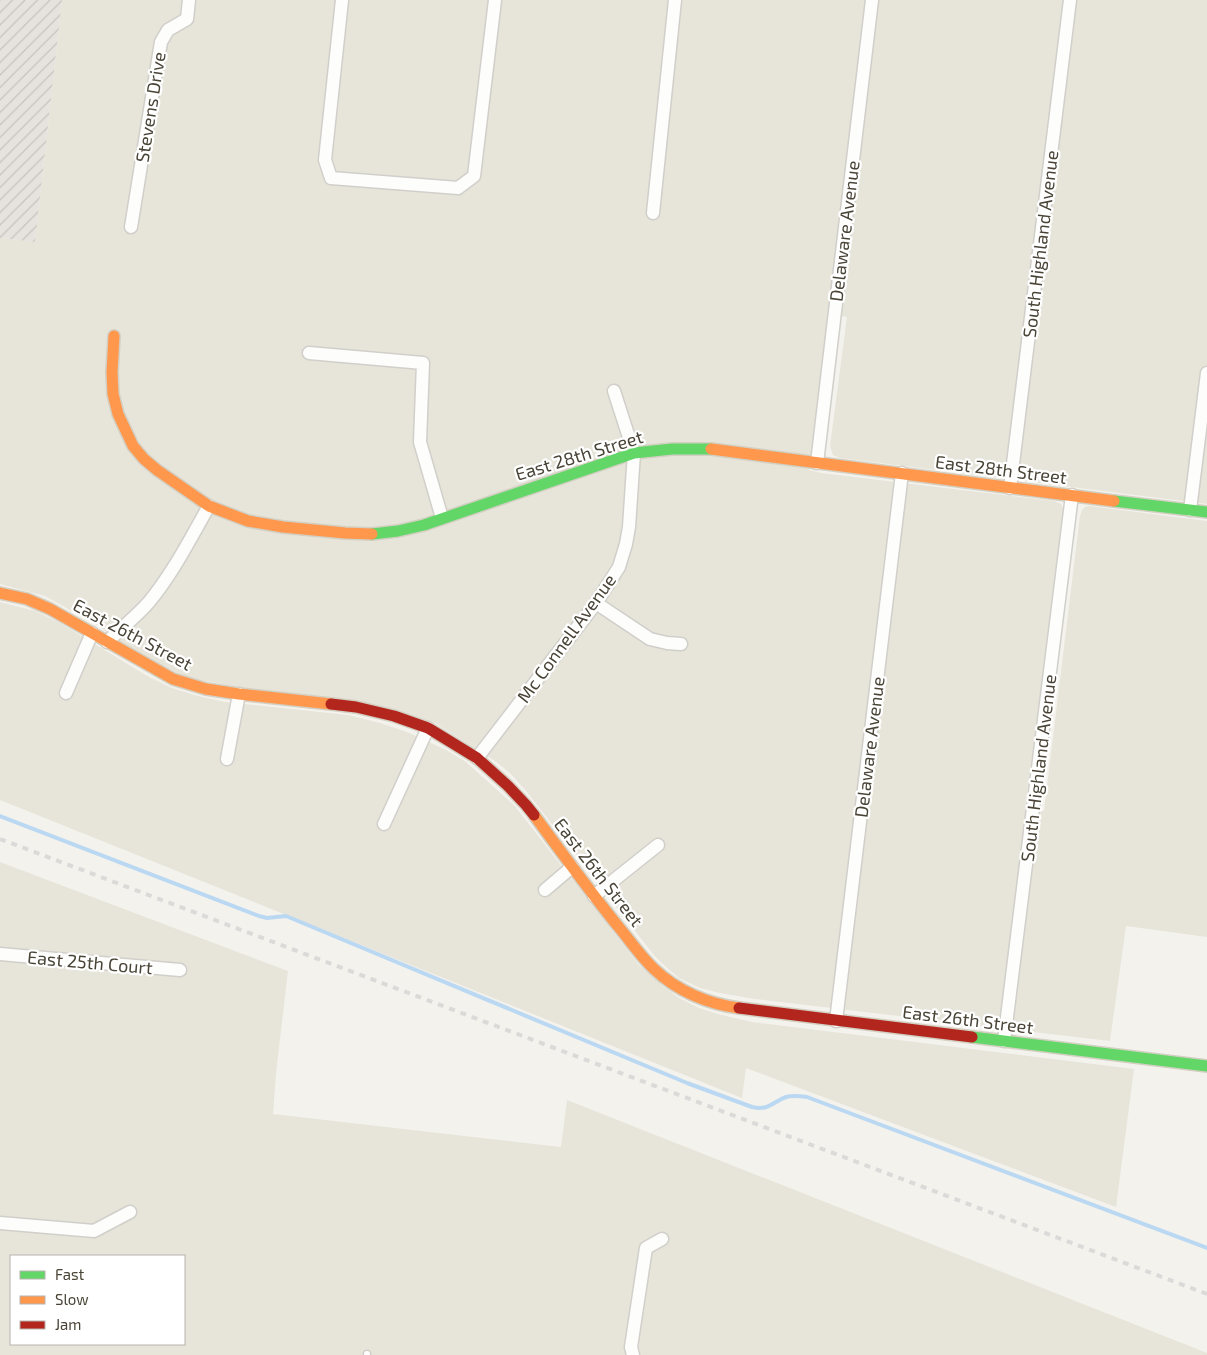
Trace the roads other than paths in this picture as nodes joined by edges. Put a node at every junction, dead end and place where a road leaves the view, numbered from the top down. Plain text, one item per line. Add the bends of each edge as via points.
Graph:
1 (189, 0) edge
2 (342, 0) edge
3 (495, 0) edge
4 (675, 0) edge
5 (872, 0) edge
6 (1070, 0) edge
7 (653, 213) dead end
8 (131, 227) dead end
9 (114, 336) dead end
10 (309, 353) dead end
11 (1207, 373) edge
12 (614, 391) dead end
13 (634, 453) junction
14 (817, 463) junction
15 (902, 473) junction
16 (1010, 488) junction
17 (1072, 496) junction
18 (209, 506) junction
19 (1190, 510) junction
20 (1207, 512) edge
21 (442, 518) junction
22 (0, 593) edge
23 (596, 603) junction
24 (92, 633) junction
25 (107, 642) junction
26 (681, 644) dead end
27 (66, 693) dead end
28 (240, 694) junction
29 (428, 728) junction
30 (477, 758) junction
31 (227, 759) dead end
32 (384, 824) dead end
33 (658, 845) dead end
34 (572, 868) junction
35 (544, 890) dead end
36 (594, 896) junction
37 (0, 954) edge
38 (180, 970) dead end
39 (836, 1021) junction
40 (1004, 1041) junction
41 (1207, 1066) edge
42 (130, 1212) dead end
43 (0, 1223) edge
44 (662, 1239) dead end
45 (633, 1355) edge

1 - 8 street, Stevens Drive via 187,19 168,30 161,42
2 - 3 street via 325,160 330,178 458,188 474,176
4 - 7 street
5 - 14 street, Delaware Avenue
6 - 16 street, South Highland Avenue
9 - 18 street, East 28th Street via 113,394 130,439 144,459
10 - 21 street via 424,363 420,442
11 - 19 street
12 - 13 street, Mc Connell Avenue
13 - 14 street, East 28th Street via 685,447
13 - 21 street, East 28th Street
13 - 23 street, Mc Connell Avenue via 626,544 619,567
14 - 15 street, East 28th Street
15 - 16 street, East 28th Street
15 - 39 street, Delaware Avenue
16 - 17 street, East 28th Street
17 - 19 street, East 28th Street
17 - 40 street, South Highland Avenue
18 - 21 street, East 28th Street via 248,521 345,533 398,531
18 - 25 street via 158,590
19 - 20 street, East 28th Street
22 - 24 street, East 26th Street via 27,599 50,609
23 - 26 street via 650,639
23 - 30 street, Mc Connell Avenue
24 - 25 street, East 26th Street
24 - 27 street
25 - 28 street, East 26th Street via 173,679 206,689
28 - 29 street, East 26th Street via 356,707
28 - 31 street
29 - 30 street, East 26th Street
29 - 32 street
30 - 34 street, East 26th Street via 526,806
33 - 36 street
34 - 35 street
34 - 36 street, East 26th Street
36 - 39 street, East 26th Street via 654,968 698,998 736,1008
37 - 38 street, East 25th Court
39 - 40 street, East 26th Street
40 - 41 street, East 26th Street
42 - 43 street via 94,1231
44 - 45 street via 646,1248

